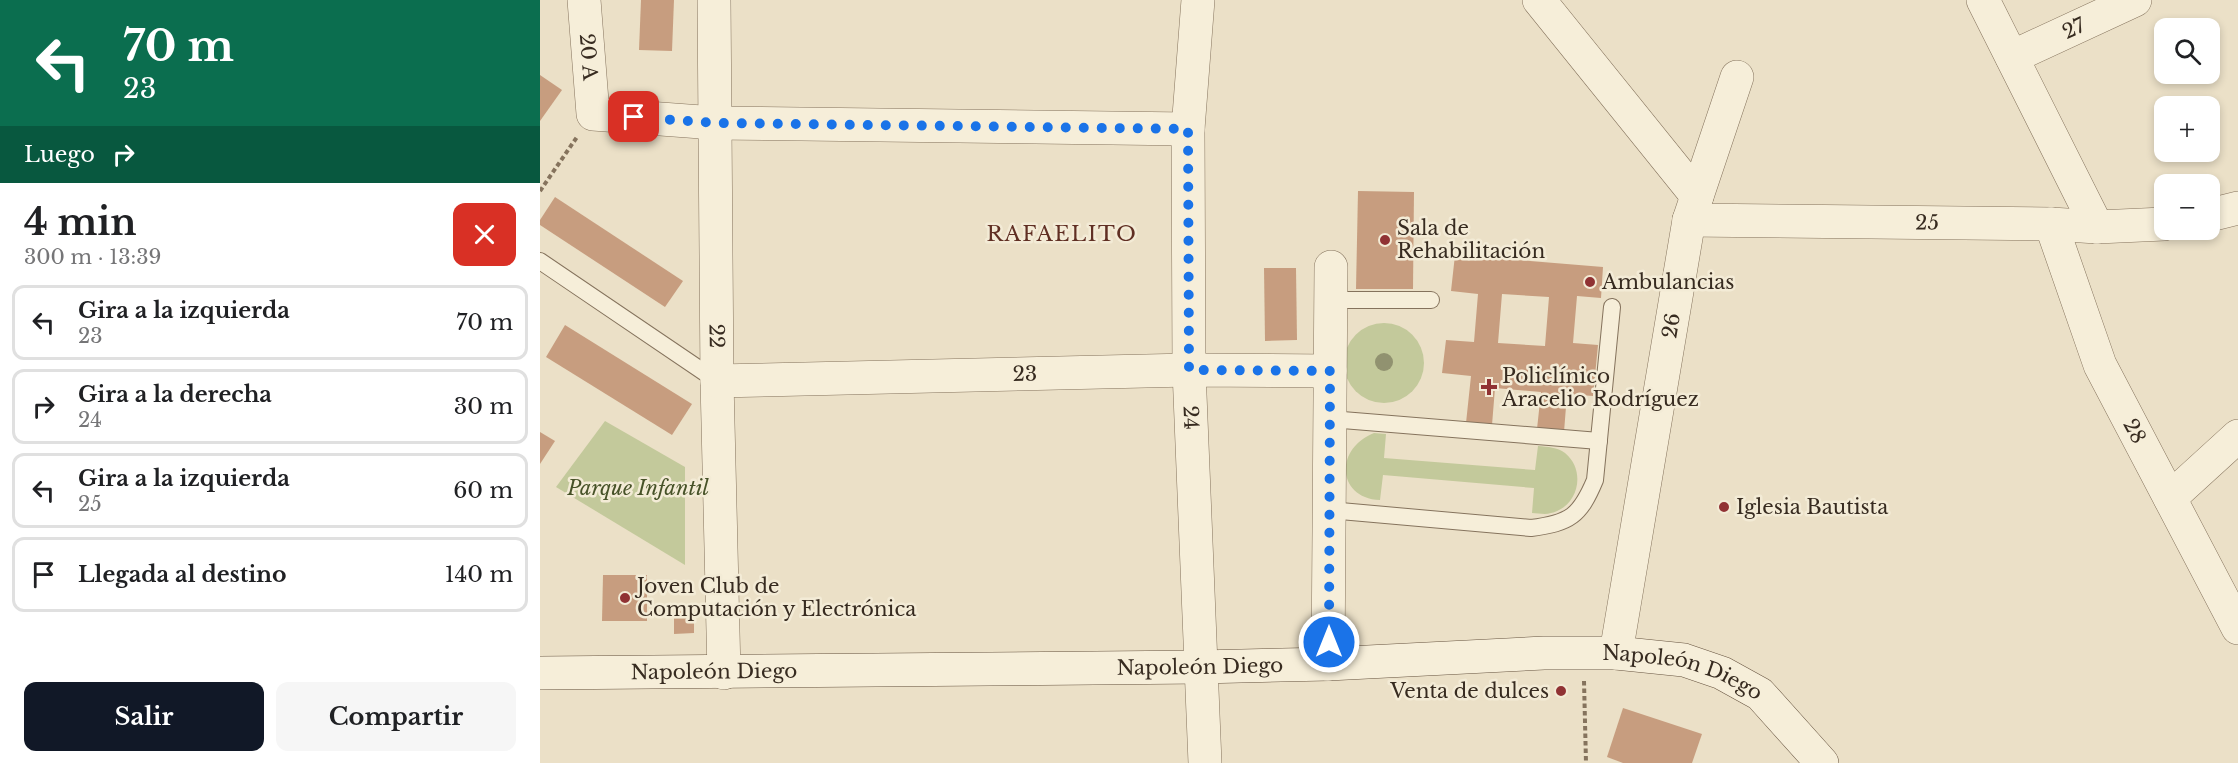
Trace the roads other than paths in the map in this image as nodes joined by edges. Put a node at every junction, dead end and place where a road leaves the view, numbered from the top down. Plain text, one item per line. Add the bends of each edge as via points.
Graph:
1 (584, 0) edge
2 (714, 0) edge
3 (1198, 0) edge
4 (1539, 0) edge
5 (1983, 0) edge
6 (2134, 0) edge
7 (2012, 57) junction
8 (1737, 77) dead end
9 (715, 123) junction
10 (1188, 129) junction
11 (1693, 208) junction
12 (2238, 208) edge
13 (2220, 212) edge
14 (2051, 224) junction
15 (2154, 224) edge
16 (2097, 226) junction
17 (540, 261) edge
18 (1331, 267) dead end
19 (1331, 300) junction
20 (1431, 300) dead end
21 (1612, 307) dead end
22 (1189, 370) junction
23 (1330, 371) junction
24 (717, 381) junction
25 (1330, 419) junction
26 (2238, 436) edge
27 (1599, 441) junction
28 (2170, 498) junction
29 (1329, 510) junction
30 (2238, 628) edge
31 (1616, 653) junction
32 (1328, 664) junction
33 (1200, 667) junction
34 (540, 673) edge
35 (724, 673) junction
36 (1205, 763) edge
37 (1822, 763) edge

1 - 9 street, 20 A via 593,114
2 - 9 street, 22
3 - 10 street, 24
4 - 11 street
5 - 7 street
6 - 7 street, 27
7 - 16 street
8 - 11 street, 26
9 - 10 street
9 - 24 street, 22
10 - 22 street, 24
11 - 14 street, 25
11 - 31 street, 26
12 - 13 street
14 - 16 street, 25
14 - 28 street, 28 via 2100,365
15 - 16 street, 25
17 - 24 lane
18 - 19 street
19 - 20 lane
19 - 23 street
21 - 27 lane
22 - 23 street, 23
22 - 24 street, 23
22 - 33 street, 24
23 - 25 street
24 - 35 street, 22
25 - 27 lane
25 - 29 street
26 - 28 street
27 - 29 lane via 1595,480 1586,501 1557,525 1531,528
28 - 30 street, 28
29 - 32 street
31 - 32 street, Napoleón Diego
31 - 37 street, Napoleón Diego via 1684,660 1722,673 1760,694
32 - 33 street, Napoleón Diego
33 - 35 street, Napoleón Diego
33 - 36 street, 24
34 - 35 street, Napoleón Diego

